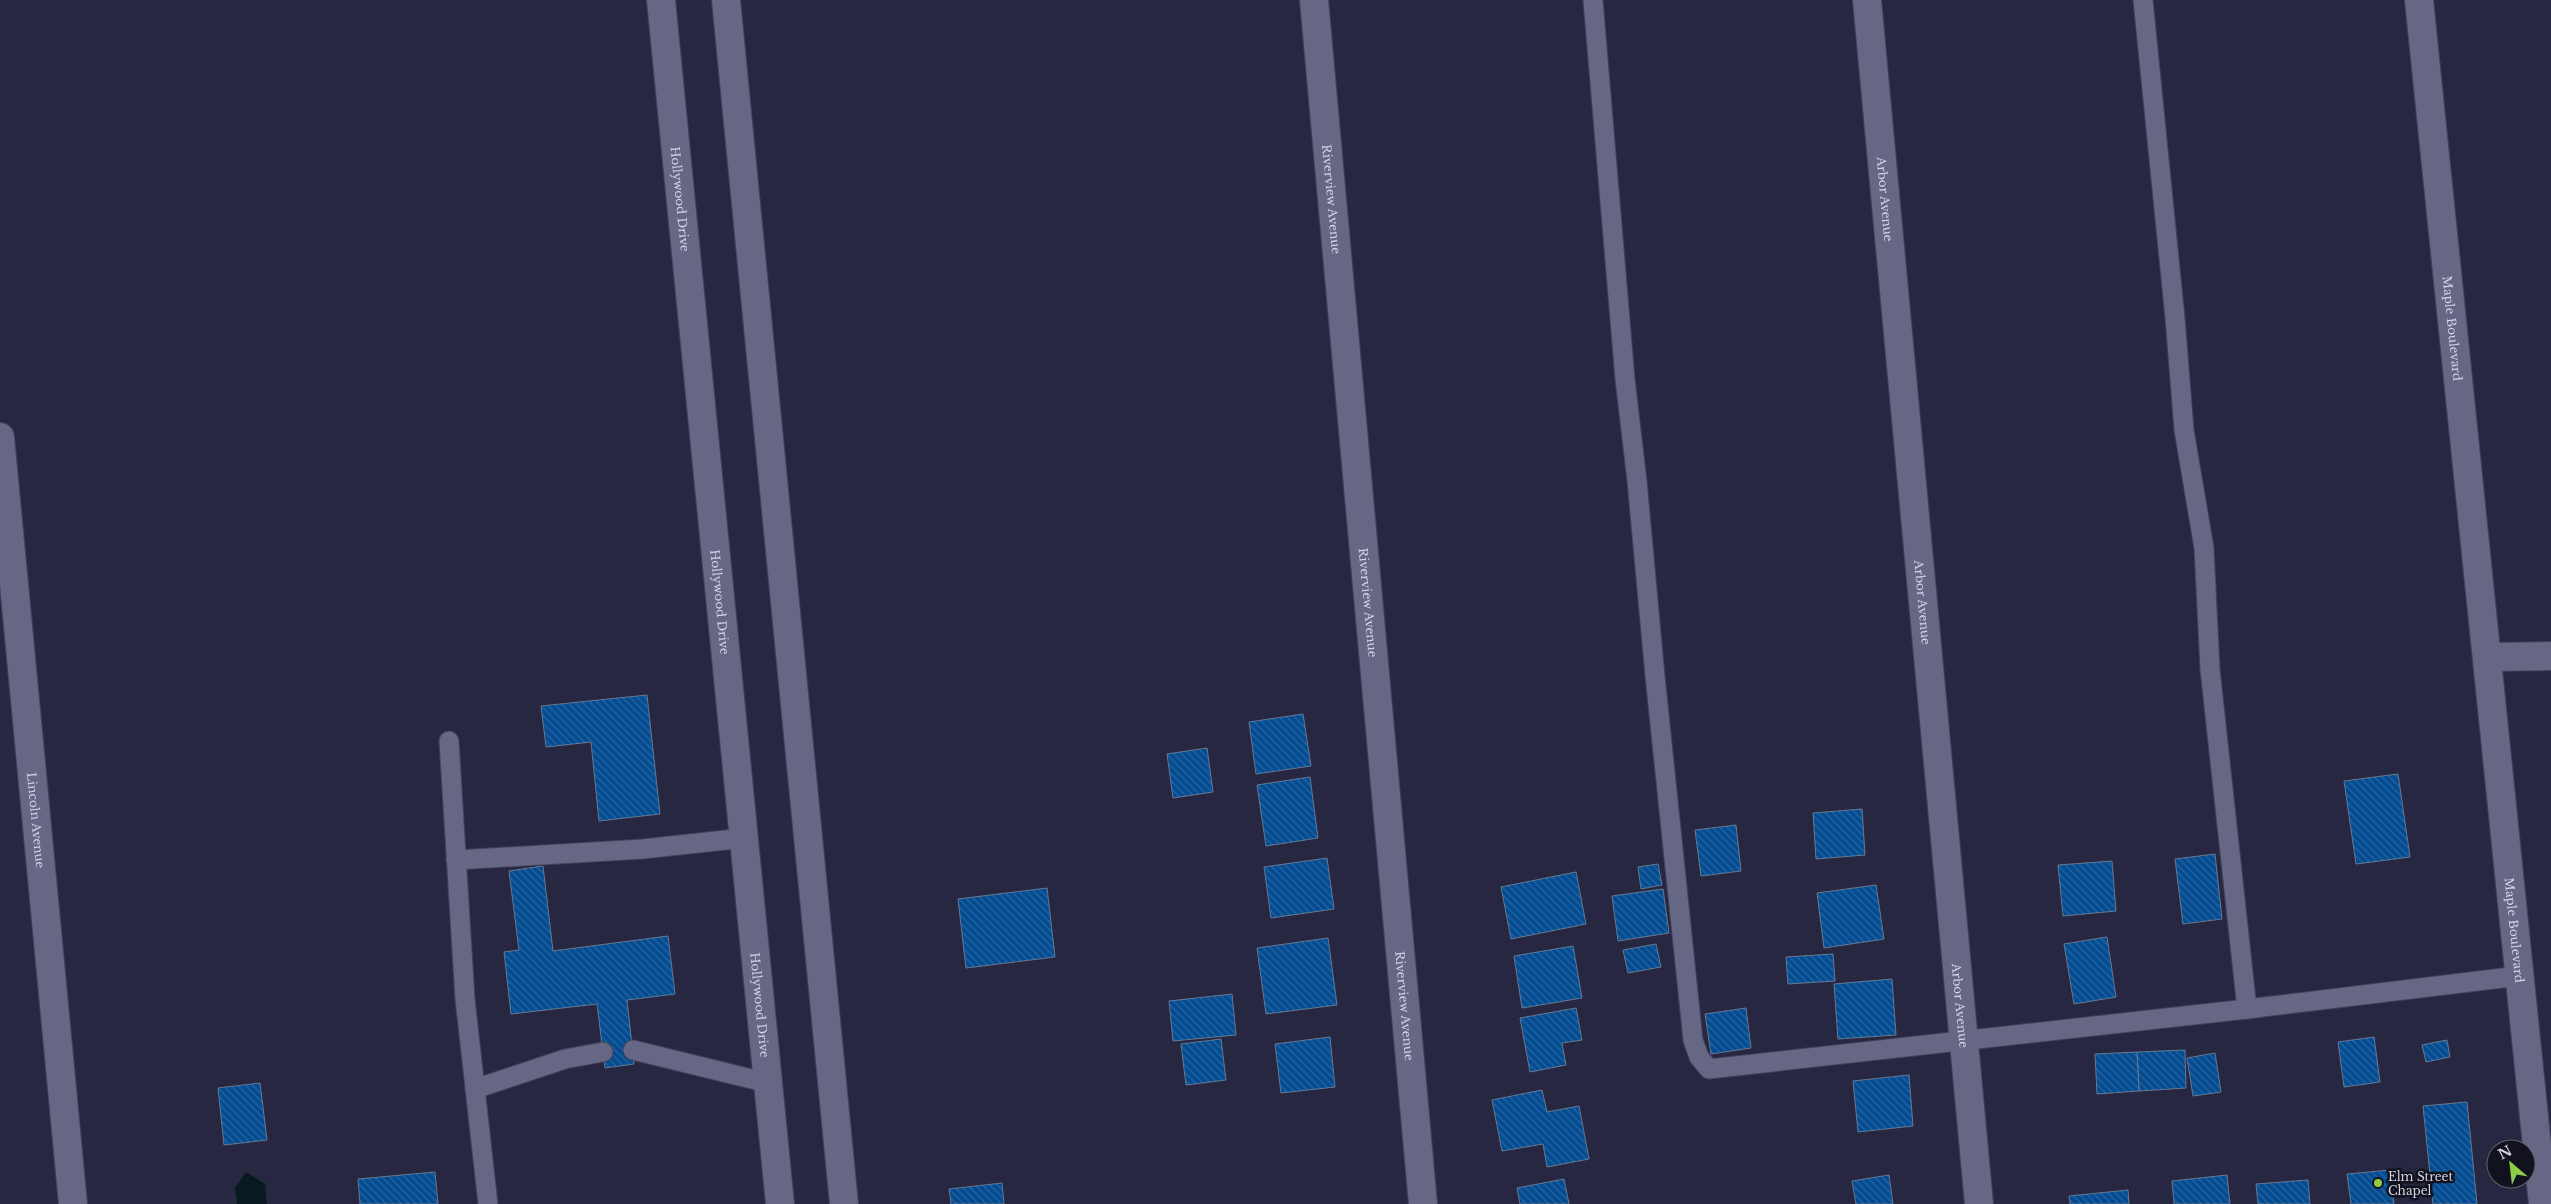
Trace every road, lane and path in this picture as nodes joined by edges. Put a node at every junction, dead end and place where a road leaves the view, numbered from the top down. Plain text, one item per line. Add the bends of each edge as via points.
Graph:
1 (660, 0) edge
2 (726, 0) edge
3 (1314, 0) edge
4 (1592, 0) edge
5 (1867, 0) edge
6 (2143, 0) edge
7 (2419, 0) edge
8 (0, 437) edge
9 (5, 528) edge
10 (2551, 656) edge
11 (2487, 657) junction
12 (449, 741) dead end
13 (744, 838) junction
14 (456, 860) junction
15 (2519, 976) junction
16 (2247, 1010) junction
17 (1964, 1040) junction
18 (633, 1050) dead end
19 (603, 1052) dead end
20 (768, 1083) junction
21 (475, 1090) junction
22 (73, 1204) edge
23 (488, 1204) edge
24 (780, 1204) edge
25 (844, 1204) edge
26 (1424, 1204) edge
27 (1979, 1204) edge
28 (2543, 1204) edge

1 - 13 street, Hollywood Drive
2 - 25 street
3 - 26 street, Riverview Avenue
4 - 17 lane via 1654,676 1693,1040 1699,1057 1708,1069
5 - 17 street, Arbor Avenue
6 - 16 lane via 2176,318 2184,430 2204,548 2210,669
7 - 11 street, Maple Boulevard
8 - 9 street, Lincoln Avenue
9 - 22 street, Lincoln Avenue
10 - 11 street
11 - 15 street, Maple Boulevard
12 - 14 lane
13 - 14 lane via 643,849
13 - 20 street, Hollywood Drive
14 - 21 lane
15 - 16 lane
15 - 28 street, Maple Boulevard
16 - 17 lane
17 - 27 street, Arbor Avenue
18 - 20 lane
19 - 21 lane via 565,1059
20 - 24 street, Hollywood Drive
21 - 23 lane

